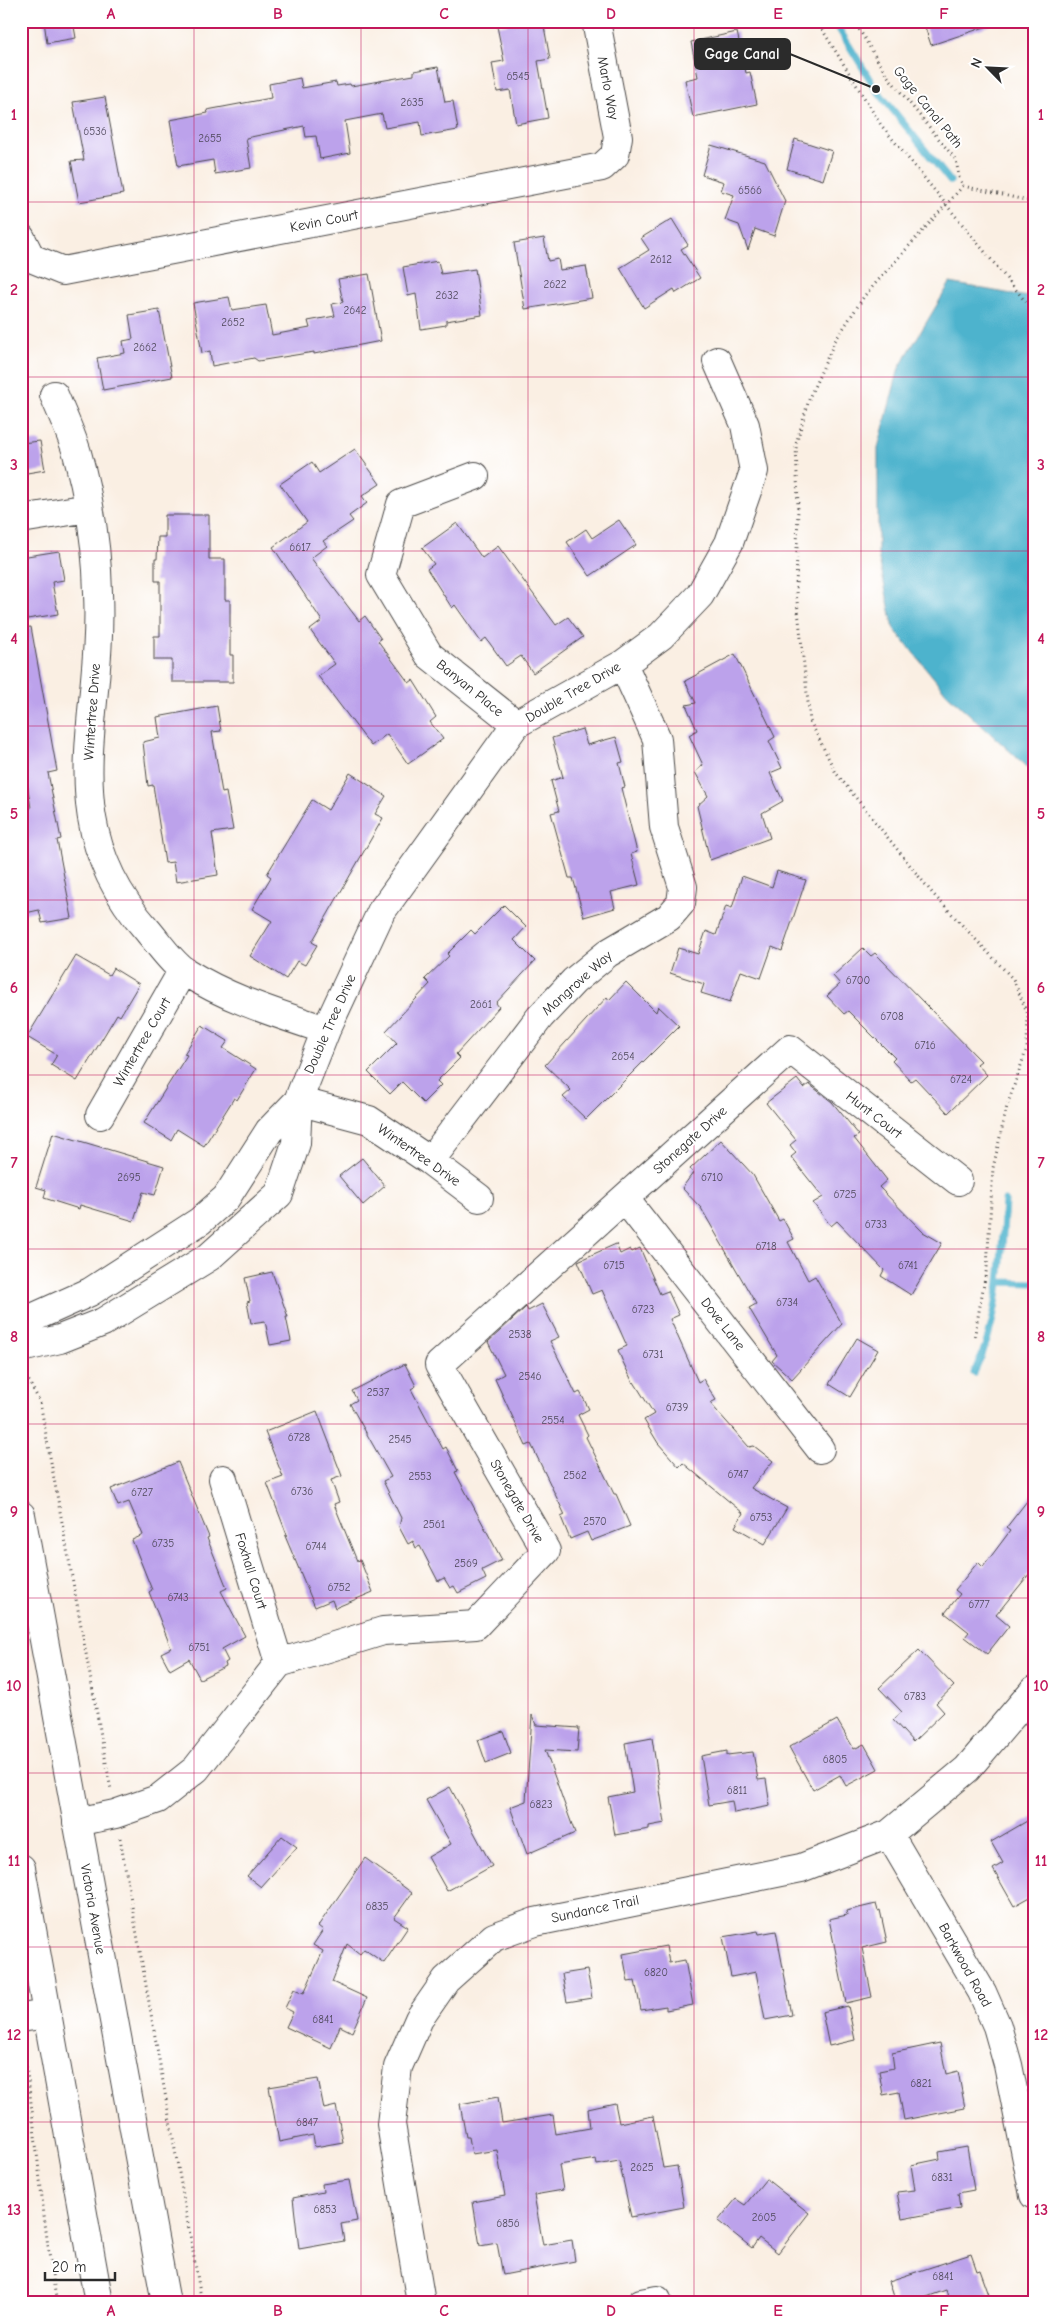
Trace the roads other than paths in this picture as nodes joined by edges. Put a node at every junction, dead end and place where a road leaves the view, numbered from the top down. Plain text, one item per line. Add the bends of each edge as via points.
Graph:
1 (596, 21) edge
2 (615, 155) joint
3 (26, 248) edge
4 (717, 361) dead end
5 (54, 395) dead end
6 (475, 476) dead end
7 (89, 508) junction
8 (21, 519) edge
9 (623, 664) junction
10 (516, 724) junction
11 (183, 970) junction
12 (326, 1030) junction
13 (790, 1049) joint
14 (298, 1101) junction
15 (100, 1115) dead end
16 (430, 1161) junction
17 (958, 1181) dead end
18 (479, 1198) dead end
19 (625, 1200) junction
20 (21, 1323) edge
21 (21, 1348) edge
22 (820, 1449) dead end
23 (222, 1479) dead end
24 (21, 1515) edge
25 (279, 1663) junction
26 (1034, 1690) edge
27 (77, 1822) junction
28 (888, 1834) junction
29 (21, 1868) edge
30 (34, 2016) edge
31 (1034, 2195) edge
32 (99, 2303) edge
33 (166, 2303) edge
34 (421, 2303) edge

1 - 2 street, Marlo Way via 618,137
2 - 3 street, Kevin Court via 602,167 63,271
4 - 9 street, Double Tree Drive via 745,425 754,471 729,543 700,595 661,636
5 - 7 street, Wintertree Drive via 76,452
6 - 10 street, Banyan Place via 401,504 381,575 429,655
7 - 8 street
7 - 11 street, Wintertree Drive via 98,594 95,680 88,745 89,808 102,860 126,907
9 - 10 street, Double Tree Drive
9 - 16 street, Mangrove Way via 657,738 664,827 683,887 681,903 670,917 608,953 574,981 540,1017
10 - 12 street, Double Tree Drive via 381,912
11 - 12 street, Wintertree Drive via 247,1003
11 - 15 street, Wintertree Court
12 - 14 street, Double Tree Drive
13 - 17 street, Hunt Court
13 - 19 street, Stonegate Drive
14 - 16 street, Wintertree Drive via 369,1120
14 - 20 street, Double Tree Drive via 269,1131 226,1198 200,1222 90,1292
14 - 21 street, Double Tree Drive via 296,1143 280,1194 209,1256 103,1322 60,1339
16 - 18 street, Wintertree Drive
19 - 22 street, Dove Lane
19 - 25 street, Stonegate Drive via 439,1365 546,1551 476,1625 384,1631
23 - 25 street, Foxhall Court
24 - 27 street, Victoria Avenue
25 - 27 street via 196,1769 158,1799 115,1814
26 - 28 street, Sundance Trail via 967,1770
27 - 33 street, Victoria Avenue
28 - 31 street, Barkwood Road via 982,1992 997,2026
28 - 34 street, Sundance Trail via 801,1868 535,1922 494,1937 446,1980 419,2019 398,2067 391,2124
29 - 30 street
30 - 32 street

